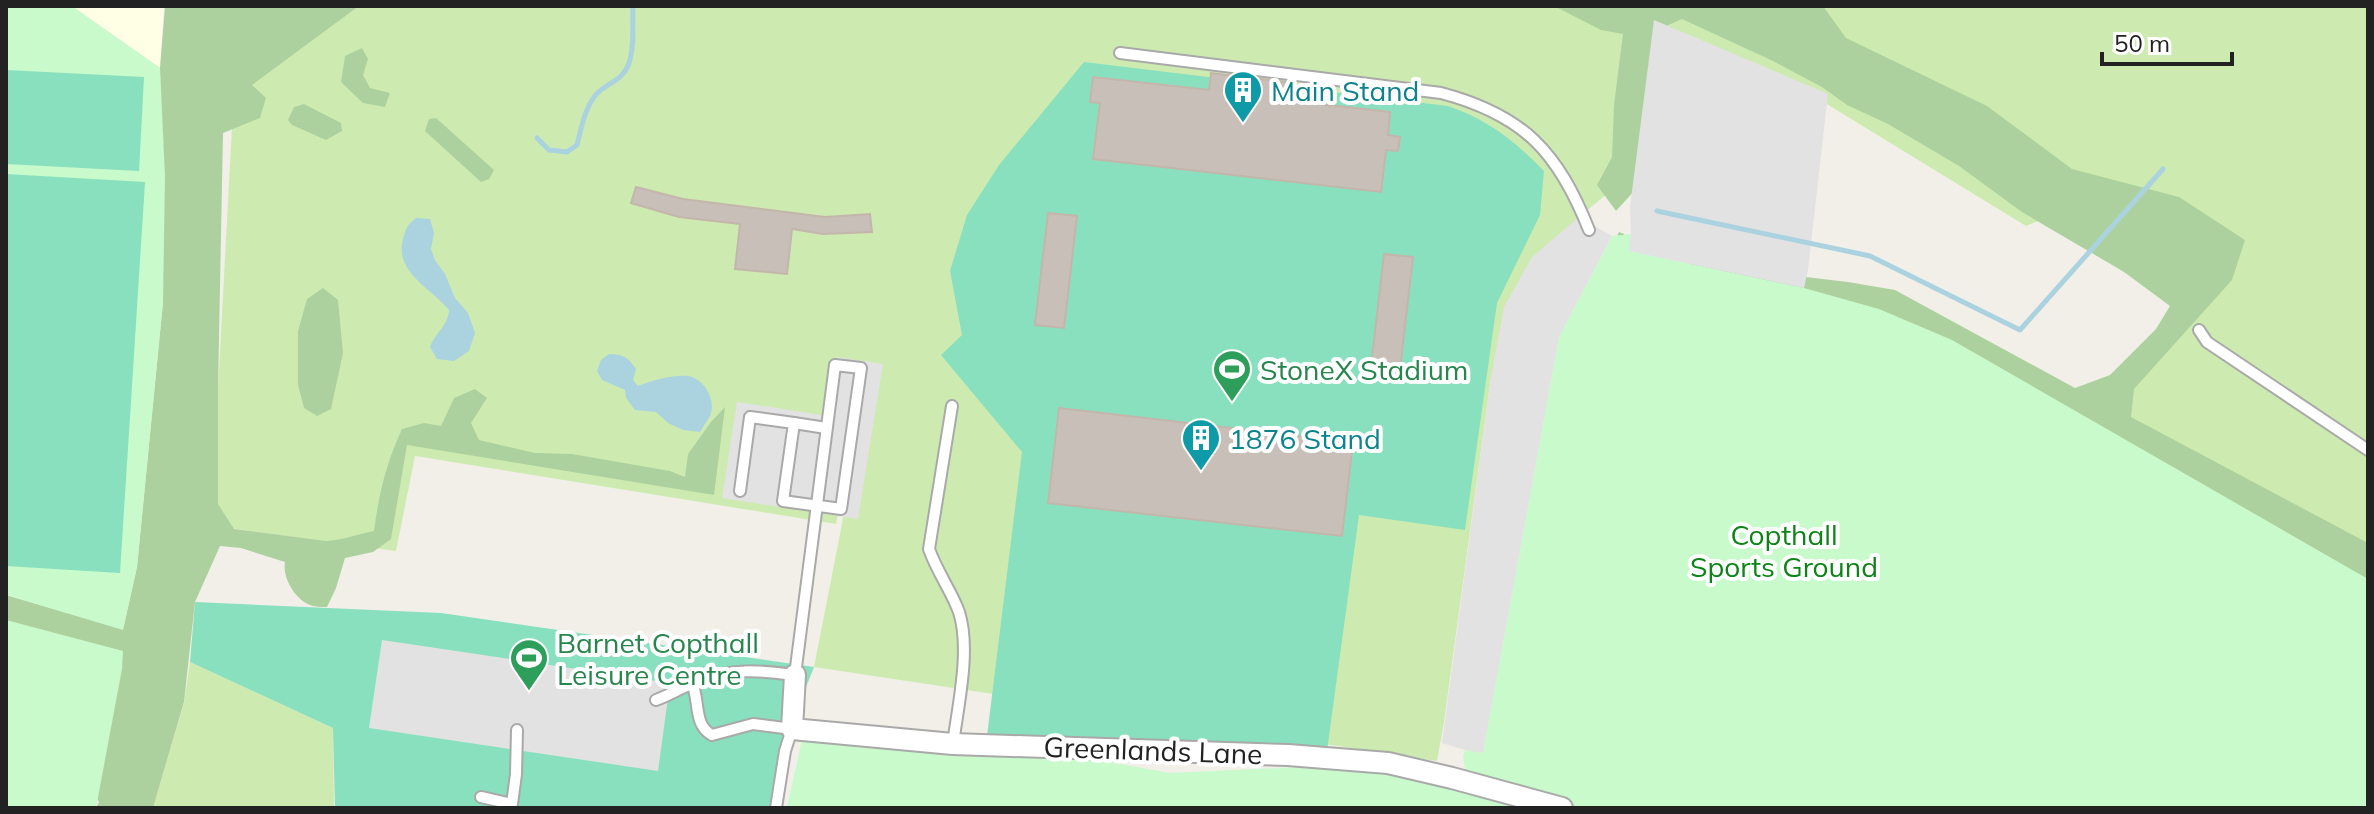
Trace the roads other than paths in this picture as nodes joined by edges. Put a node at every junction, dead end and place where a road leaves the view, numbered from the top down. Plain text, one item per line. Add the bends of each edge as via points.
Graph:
1 (1120, 53) dead end
2 (1589, 230) dead end
3 (2199, 330) dead end
4 (952, 406) dead end
5 (794, 423) junction
6 (826, 428) junction
7 (2368, 450) edge
8 (740, 491) dead end
9 (815, 506) junction
10 (795, 675) junction
11 (692, 683) junction
12 (656, 700) dead end
13 (792, 729) junction
14 (517, 730) dead end
15 (953, 744) junction
16 (481, 797) dead end
17 (776, 808) edge
18 (1562, 808) edge

1 - 2 lane via 1471,101 1501,114 1549,155
3 - 7 lane via 2207,342
4 - 15 lane via 929,549 959,611 963,634
5 - 6 lane
5 - 8 lane via 750,417
5 - 9 lane via 783,501
6 - 9 lane
6 - 9 lane via 835,365 861,368 841,509
9 - 10 lane
10 - 11 lane via 729,671
10 - 13 street
11 - 12 lane
11 - 13 lane via 699,723 712,735 753,724
13 - 15 street, Greenlands Lane
13 - 17 lane
14 - 16 lane via 512,804
15 - 18 street, Greenlands Lane via 1388,763

